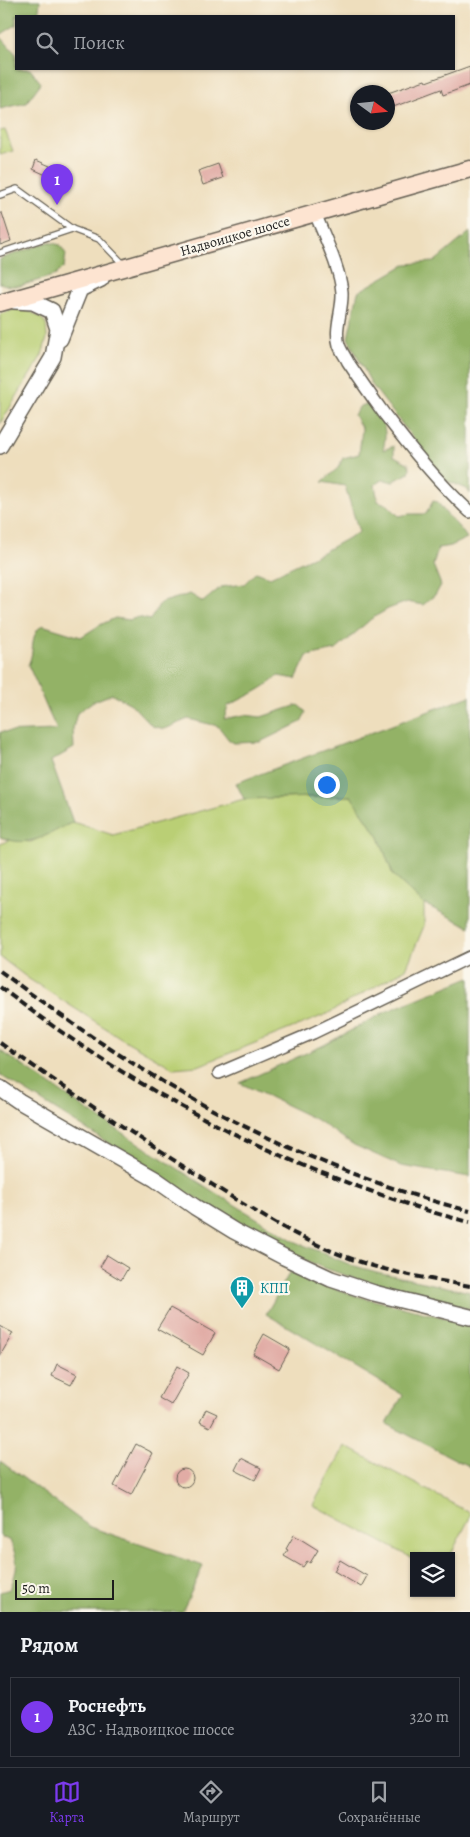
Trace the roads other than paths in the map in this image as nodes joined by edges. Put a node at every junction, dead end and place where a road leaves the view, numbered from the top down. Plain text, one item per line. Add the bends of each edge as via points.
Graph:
1 (470, 169) edge
2 (0, 195) edge
3 (315, 213) junction
4 (72, 229) junction
5 (0, 253) edge
6 (126, 267) junction
7 (5, 302) edge
8 (53, 357) junction
9 (0, 446) edge
10 (470, 512) edge
11 (470, 957) edge
12 (219, 1073) dead end
13 (0, 1088) edge
14 (470, 1317) edge

1 - 3 main road, Надвоицкое шоссе
2 - 4 lane via 17,190
3 - 6 main road, Надвоицкое шоссе
3 - 10 street via 342,290 338,329 342,352 368,393 416,456
4 - 5 lane
4 - 6 lane via 99,239
6 - 7 main road, Надвоицкое шоссе
6 - 8 street via 80,289
7 - 8 street via 34,302 52,310 58,328
8 - 9 street
11 - 12 street
13 - 14 street via 155,1179 234,1231 284,1257 374,1293

